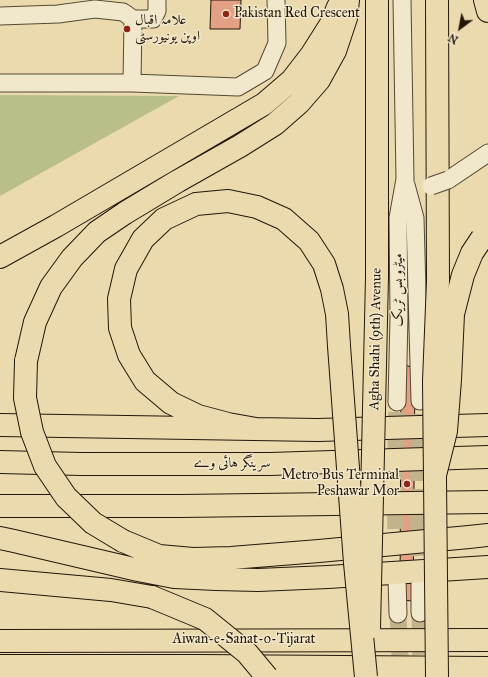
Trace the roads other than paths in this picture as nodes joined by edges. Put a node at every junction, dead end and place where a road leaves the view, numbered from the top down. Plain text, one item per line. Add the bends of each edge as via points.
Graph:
1 (157, 0) edge
2 (276, 0) edge
3 (341, 0) edge
4 (348, 0) edge
5 (377, 0) edge
6 (402, 0) edge
7 (437, 0) edge
8 (485, 0) edge
9 (488, 11) edge
10 (0, 16) edge
11 (133, 19) junction
12 (0, 82) edge
13 (132, 83) junction
14 (488, 154) edge
15 (405, 179) junction
16 (485, 236) edge
17 (0, 257) edge
18 (420, 401) tunnel mouth
19 (397, 402) tunnel mouth
20 (0, 425) edge
21 (488, 425) edge
22 (256, 429) junction
23 (488, 457) edge
24 (0, 462) edge
25 (435, 475) junction
26 (488, 502) edge
27 (0, 506) edge
28 (488, 535) edge
29 (0, 538) edge
30 (488, 567) edge
31 (397, 579) tunnel mouth
32 (0, 580) edge
33 (420, 581) tunnel mouth
34 (420, 613) tunnel mouth
35 (398, 614) tunnel mouth
36 (0, 640) edge
37 (488, 640) edge
38 (0, 666) edge
39 (488, 668) edge
40 (266, 673) edge
41 (367, 677) edge
42 (438, 677) edge

1 - 11 street via 157,11 153,19
2 - 13 street via 277,43 265,71 238,87
3 - 17 main road via 331,24 312,54 292,80 264,104
4 - 28 main road, bridge via 346,18 335,51 319,80 298,103 275,124 97,232 72,258 51,287 35,322 26,361 25,398 32,432 45,466 66,497 93,523 122,541 159,556 193,559 231,558
5 - 41 main road, Agha Shahi (9th) Avenue, bridge via 377,277
6 - 15 street, میٹرو بس ٹریک
7 - 25 main road, bridge via 438,281 434,381
8 - 9 main road
10 - 11 street via 58,14 95,9 123,12
11 - 13 street
12 - 13 street
14 - 15 street, bridge via 448,180 431,186 414,185
15 - 18 street, میٹرو بس ٹریک via 415,218
15 - 19 street, میٹرو بس ٹریک via 398,218
16 - 25 main road, bridge via 472,254 463,275 453,314 446,431
20 - 22 main road
21 - 22 main road via 318,430
22 - 41 main road, bridge via 198,416 171,403 145,381 129,355 120,328 119,299 126,269 144,239 164,219 196,204 228,200 257,206 284,220 308,241 324,264 336,314 355,563
23 - 24 main road, سرینگر ہائی وے via 270,464
25 - 42 main road, bridge
26 - 27 main road
29 - 30 main road via 174,577 258,580
31 - 35 street
32 - 40 main road, bridge via 110,590 152,597 205,620 247,653
33 - 34 street
36 - 37 main road, Aiwan-e-Sanat-o-Tijarat
38 - 40 main road, Aiwan-e-Sanat-o-Tijarat
39 - 40 main road, Aiwan-e-Sanat-o-Tijarat

